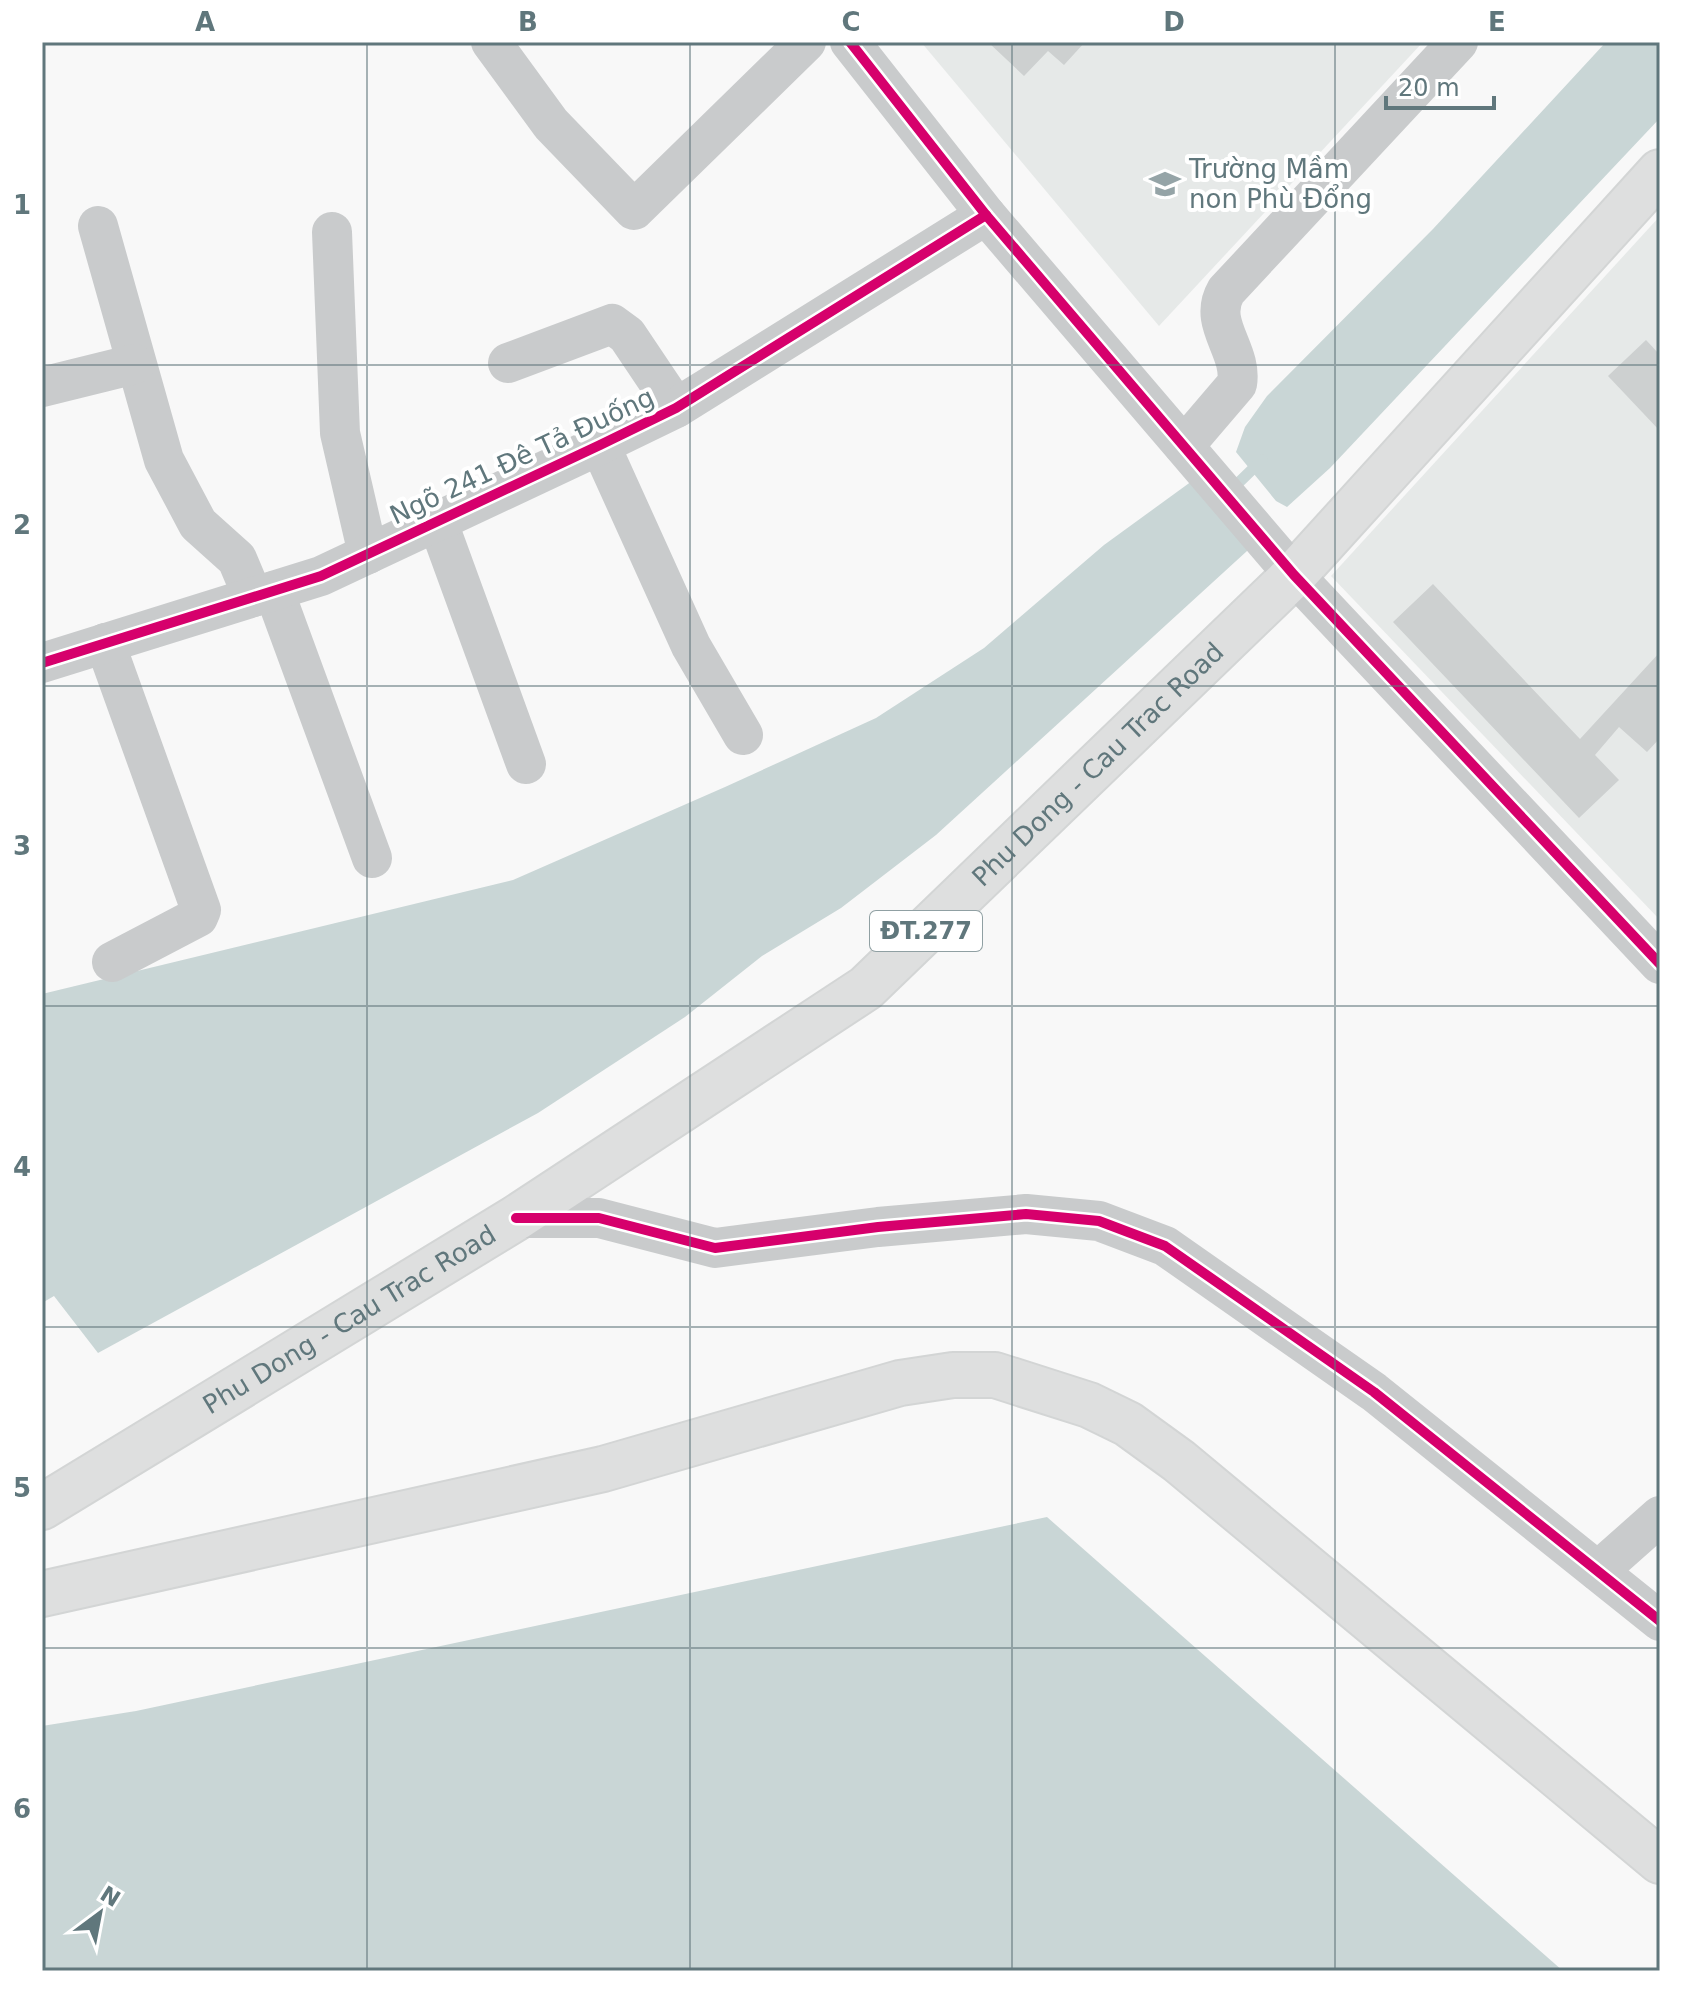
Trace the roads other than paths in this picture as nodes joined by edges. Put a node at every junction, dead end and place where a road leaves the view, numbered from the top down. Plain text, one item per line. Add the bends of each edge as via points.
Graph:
1 (491, 42) edge
2 (806, 42) edge
3 (850, 42) edge
4 (1458, 42) edge
5 (1660, 172) edge
6 (986, 215) junction
7 (98, 226) dead end
8 (332, 232) dead end
9 (508, 363) dead end
10 (135, 364) junction
11 (42, 387) edge
12 (676, 408) junction
13 (600, 445) junction
14 (1184, 446) junction
15 (437, 520) junction
16 (368, 554) junction
17 (1294, 575) junction
18 (263, 594) junction
19 (105, 643) junction
20 (42, 663) edge
21 (743, 735) dead end
22 (526, 764) dead end
23 (372, 858) dead end
24 (112, 962) dead end
25 (1660, 964) edge
26 (516, 1218) junction
27 (42, 1507) edge
28 (1660, 1516) edge
29 (1598, 1571) junction
30 (42, 1594) edge
31 (1660, 1622) edge
32 (1660, 1861) edge

1 - 2 street via 551,124 634,210
3 - 6 street
4 - 14 street via 1226,291 1219,316 1236,358 1237,384
5 - 17 main road, Phu Dong - Cau Trac Road / ĐT.277
6 - 12 street, Ngõ 241 Đê Tả Đuống
6 - 14 street
7 - 10 street
8 - 16 street via 340,433
9 - 12 street via 612,324 627,335
10 - 11 street
10 - 18 street via 164,460 198,524 237,559
12 - 13 street, Ngõ 241 Đê Tả Đuống
13 - 15 street, Ngõ 241 Đê Tả Đuống
13 - 21 street via 691,646
14 - 17 street
15 - 16 street, Ngõ 241 Đê Tả Đuống
15 - 22 street
16 - 18 street, Ngõ 241 Đê Tả Đuống
17 - 25 street
17 - 26 main road, Phu Dong - Cau Trac Road / ĐT.277 via 866,988
18 - 19 street, Ngõ 241 Đê Tả Đuống
18 - 23 street
19 - 20 street, Ngõ 241 Đê Tả Đuống
19 - 24 street via 201,910 198,917
26 - 27 main road, Phu Dong - Cau Trac Road / ĐT.277
26 - 29 street via 599,1218 715,1248 1026,1214 1099,1221 1165,1246 1361,1383
28 - 29 street
29 - 31 street
30 - 32 main road via 603,1469 900,1383 995,1375 1128,1424 1179,1461

